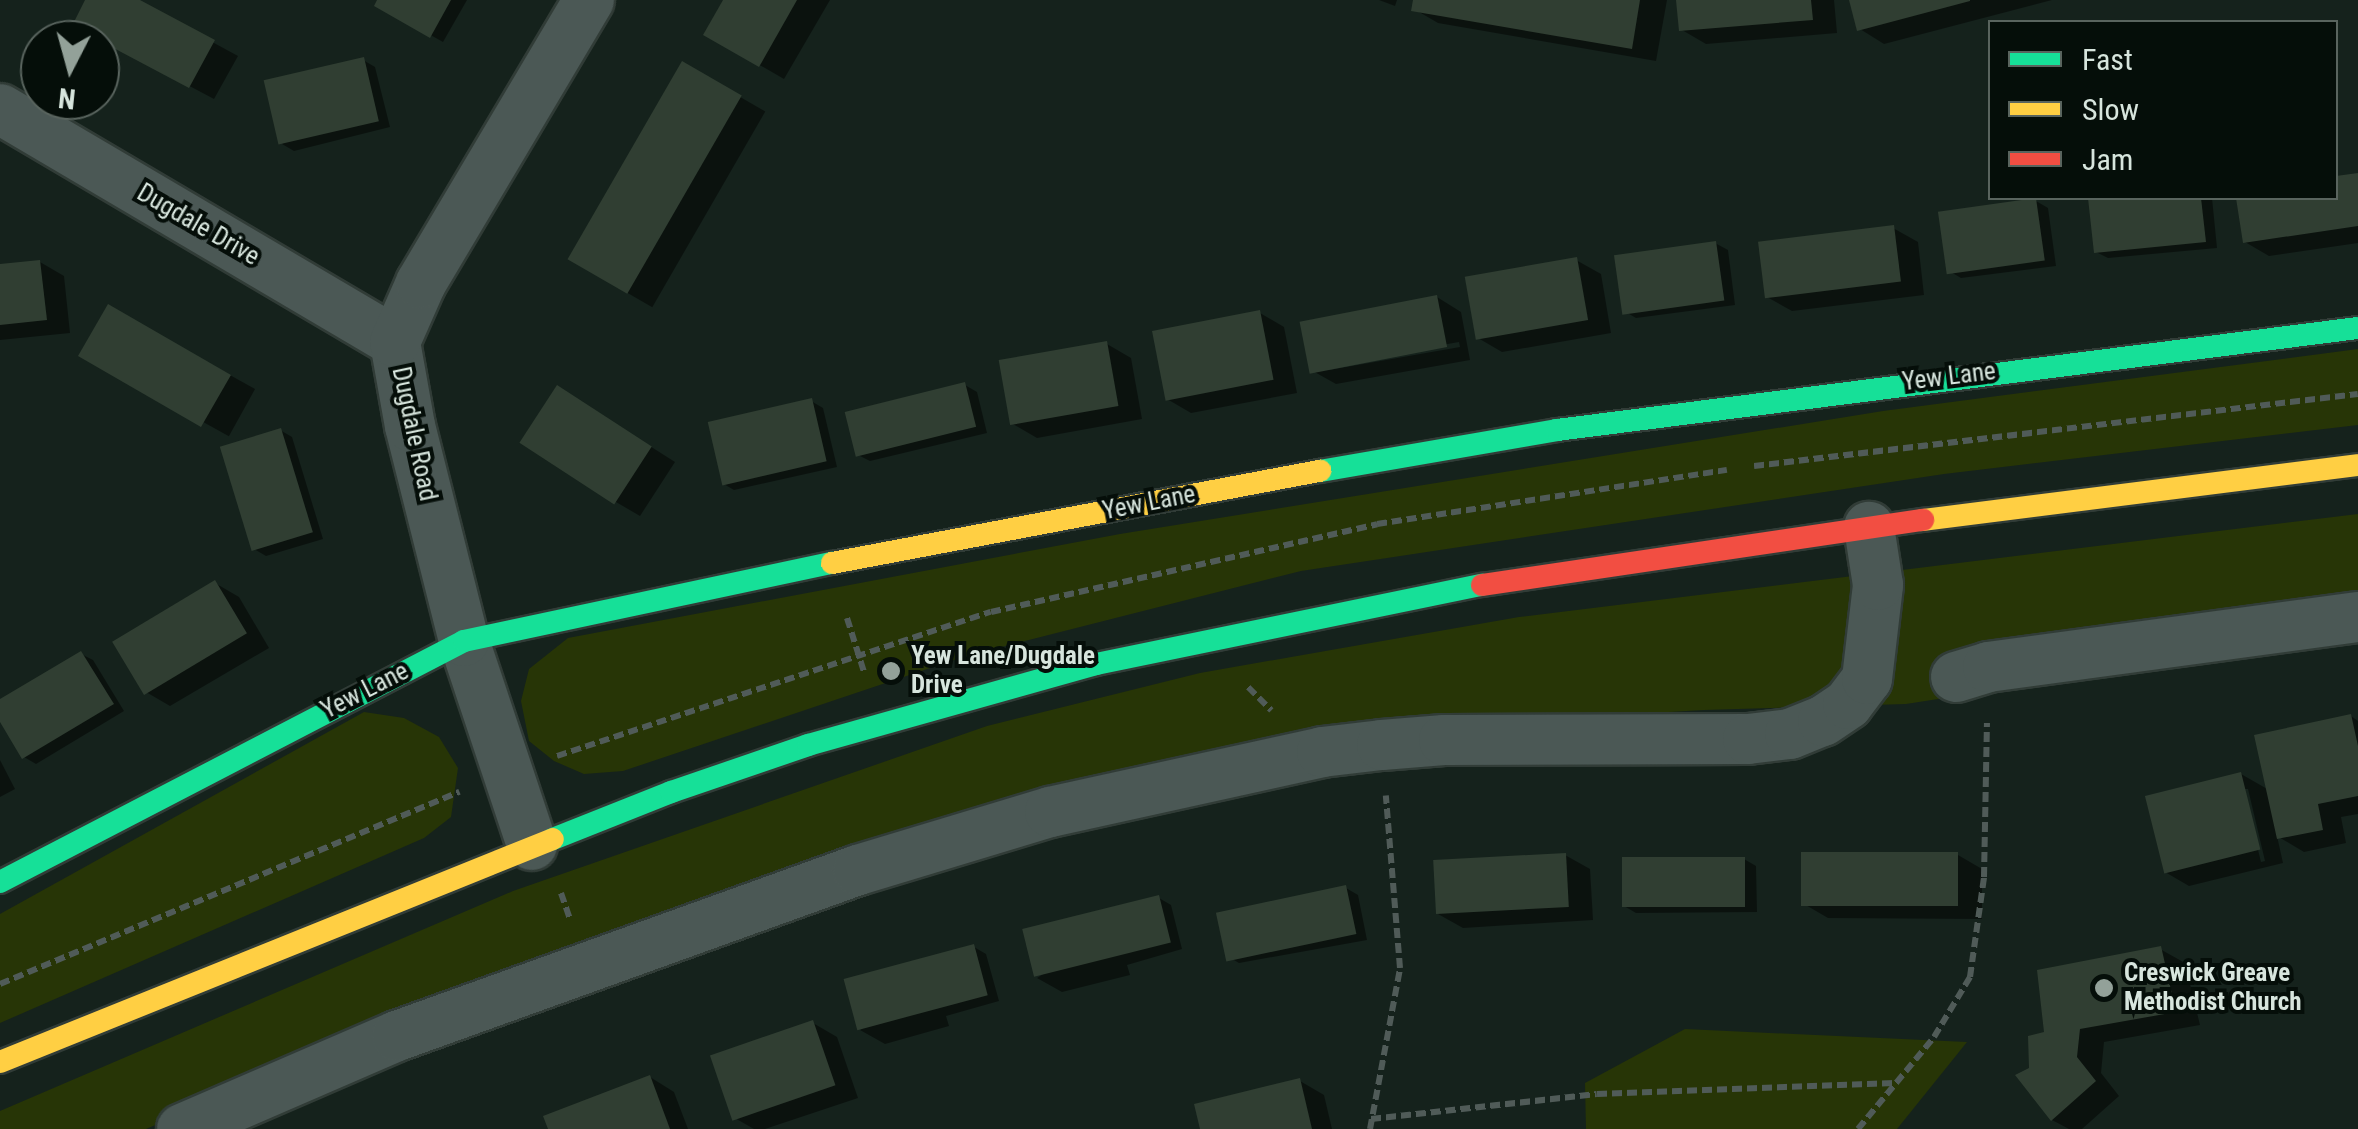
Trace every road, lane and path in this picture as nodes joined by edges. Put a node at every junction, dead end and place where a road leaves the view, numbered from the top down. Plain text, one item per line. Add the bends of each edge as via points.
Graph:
1 (589, 0) edge
2 (0, 109) edge
3 (2358, 328) edge
4 (396, 342) junction
5 (2358, 465) edge
6 (1868, 527) junction
7 (832, 564) junction
8 (2358, 616) edge
9 (464, 641) junction
10 (1972, 672) joint
11 (885, 722) junction
12 (1382, 745) junction
13 (532, 846) junction
14 (0, 882) edge
15 (588, 968) junction
16 (0, 1062) edge
17 (1895, 1084) junction
18 (1371, 1120) junction
19 (182, 1129) edge
20 (1370, 1129) edge
21 (1858, 1129) edge

1 - 4 street, Dugdale Road via 421,283
2 - 4 street, Dugdale Drive
3 - 7 main road, Yew Lane via 1557,430
4 - 9 street, Dugdale Road
5 - 6 main road
6 - 11 main road via 1302,616
6 - 12 street via 1878,585 1867,679 1823,721 1790,734 1748,738
7 - 9 main road, Yew Lane
7 - 11 path
8 - 10 street
9 - 13 street, Dugdale Road
9 - 14 main road, Yew Lane
10 - 17 path via 1984,877 1970,977
11 - 13 main road
12 - 15 street via 1322,752 1050,812 858,870
12 - 18 path via 1400,968
13 - 15 path via 560,891
13 - 16 main road
15 - 19 street via 396,1036
17 - 18 path via 1597,1094
17 - 21 path
18 - 20 path

